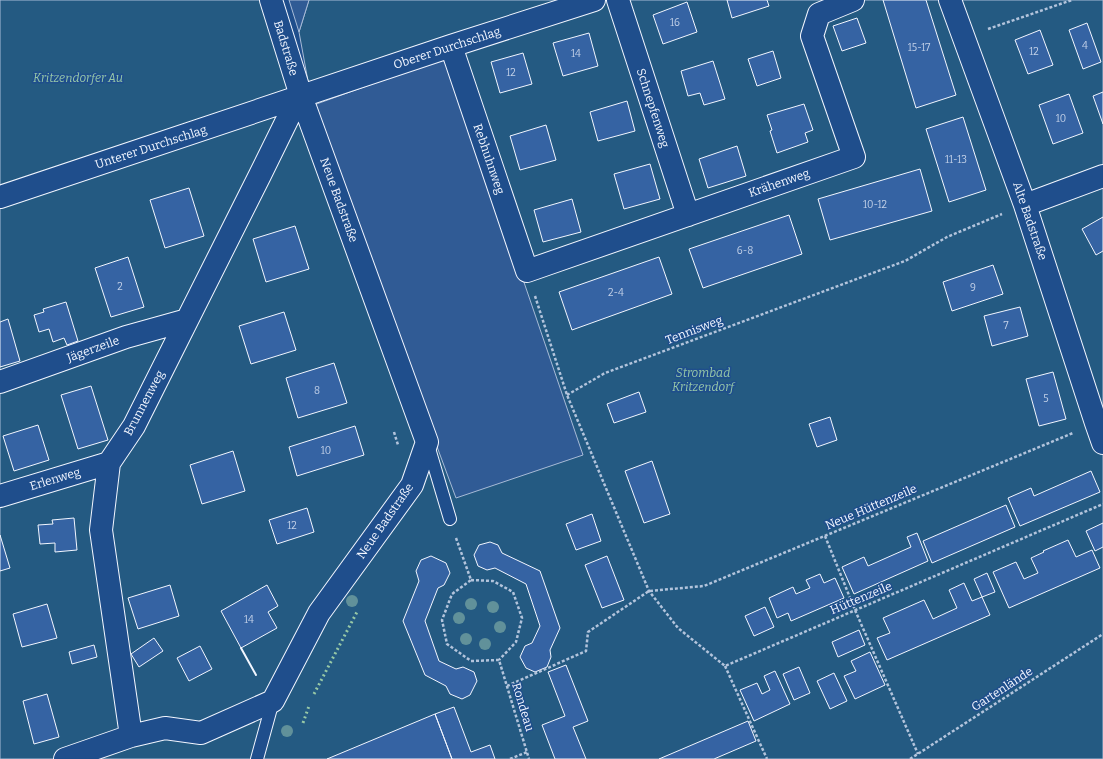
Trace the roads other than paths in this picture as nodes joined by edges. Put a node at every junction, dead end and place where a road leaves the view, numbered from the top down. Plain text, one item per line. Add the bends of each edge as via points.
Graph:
1 (271, 0) edge
2 (594, 0) edge
3 (618, 0) edge
4 (853, 0) edge
5 (950, 0) edge
6 (451, 46) junction
7 (301, 96) junction
8 (1103, 176) edge
9 (0, 197) edge
10 (1025, 204) junction
11 (688, 215) junction
12 (527, 271) joint
13 (187, 320) junction
14 (0, 382) edge
15 (427, 442) junction
16 (1103, 443) edge
17 (109, 463) junction
18 (0, 496) edge
19 (450, 519) road end
20 (272, 701) junction
21 (131, 736) junction
22 (65, 759) edge
23 (257, 759) edge

1 - 7 street, Badstraße
2 - 6 street, Oberer Durchschlag
3 - 11 street, Schnepfenweg
4 - 11 street, Krähenweg via 819,14 812,36 854,157
5 - 10 street, Alte Badstraße
6 - 7 street, Oberer Durchschlag
6 - 12 street, Rebhuhnweg
7 - 9 street, Unterer Durchschlag
7 - 13 street, Brunnenweg
7 - 15 street, Neue Badstraße
8 - 10 street
10 - 16 street, Alte Badstraße
11 - 12 street, Krähenweg
13 - 14 street, Jägerzeile via 126,336
13 - 17 street, Brunnenweg via 134,426
15 - 19 lane
15 - 20 street, Neue Badstraße via 412,485 319,613
17 - 18 street, Erlenweg
17 - 21 street, Brunnenweg via 101,530
20 - 21 street via 201,733 165,728
20 - 23 lane
21 - 22 street

